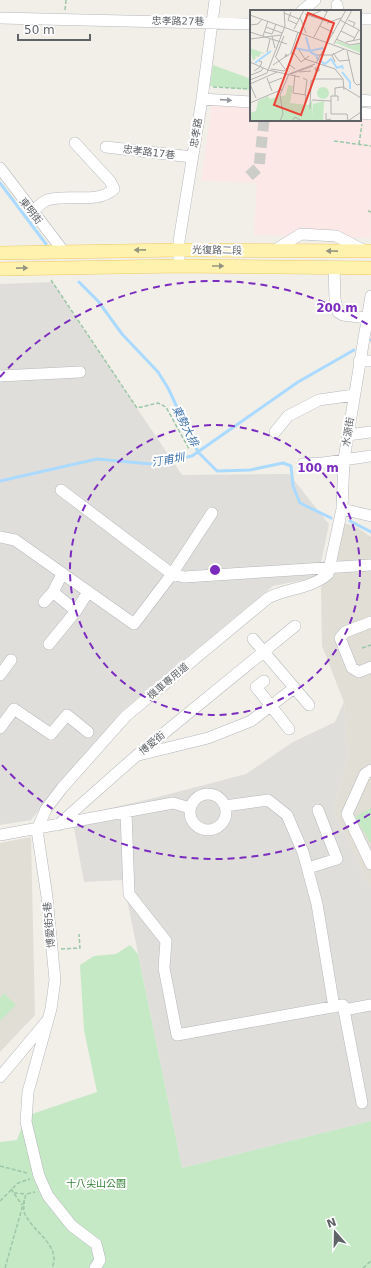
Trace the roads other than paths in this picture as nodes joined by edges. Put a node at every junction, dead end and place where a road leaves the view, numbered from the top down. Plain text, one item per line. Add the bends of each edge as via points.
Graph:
1 (215, 0) edge
2 (314, 0) edge
3 (303, 10) edge
4 (0, 18) edge
5 (371, 18) edge
6 (361, 19) edge
7 (212, 22) junction
8 (250, 24) edge
9 (202, 98) junction
10 (361, 100) edge
11 (371, 101) edge
12 (250, 102) edge
13 (75, 143) dead end
14 (106, 147) dead end
15 (192, 157) junction
16 (0, 168) edge
17 (32, 212) junction
18 (179, 250) junction
19 (368, 251) edge
20 (64, 252) junction
21 (0, 253) edge
22 (179, 266) junction
23 (331, 267) junction
24 (371, 268) edge
25 (0, 269) edge
26 (371, 296) edge
27 (332, 313) dead end
28 (367, 318) junction
29 (359, 361) junction
30 (371, 361) edge
31 (80, 372) dead end
32 (0, 376) edge
33 (354, 395) junction
34 (275, 432) dead end
35 (371, 432) edge
36 (348, 434) junction
37 (371, 456) edge
38 (344, 459) junction
39 (304, 464) dead end
40 (61, 490) dead end
41 (342, 508) junction
42 (212, 513) dead end
43 (371, 516) edge
44 (0, 537) edge
45 (371, 565) edge
46 (329, 569) junction
47 (62, 574) junction
48 (172, 574) junction
49 (53, 592) junction
50 (88, 592) junction
51 (44, 602) dead end
52 (76, 611) junction
53 (371, 622) edge
54 (295, 626) dead end
55 (252, 639) dead end
56 (49, 644) dead end
57 (264, 652) junction
58 (11, 660) dead end
59 (371, 667) edge
60 (0, 675) edge
61 (264, 681) dead end
62 (294, 688) junction
63 (309, 704) dead end
64 (271, 706) junction
65 (0, 728) edge
66 (289, 729) dead end
67 (88, 732) dead end
68 (136, 756) junction
69 (371, 770) edge
70 (224, 806) junction
71 (190, 808) junction
72 (318, 810) dead end
73 (126, 812) junction
74 (58, 825) junction
75 (37, 830) junction
76 (0, 835) edge
77 (371, 864) edge
78 (308, 868) junction
79 (371, 1005) edge
80 (339, 1008) junction
81 (48, 1020) junction
82 (0, 1077) edge
83 (362, 1103) dead end
84 (95, 1268) edge

1 - 7 street, 忠孝路
2 - 3 street
4 - 7 street, 忠孝路27巷
5 - 6 street
7 - 8 street, 忠孝路27巷
7 - 9 street, 忠孝路
9 -> 12 street
9 - 15 street, 忠孝路
10 - 11 street
13 - 17 street via 110,181 114,189 109,194 98,196 49,200
14 - 15 street, 忠孝路17巷
15 - 18 street, 忠孝路
16 - 17 street, 東明街
17 - 20 street, 東明街
19 -> 18 main road, 光復路二段
18 -> 20 main road, 光復路二段
18 - 22 street, 忠孝路
20 - 21 main road, 光復路二段
22 -> 23 main road, 光復路二段
25 -> 22 main road, 光復路二段
23 - 24 main road, 光復路二段
23 - 27 street
23 - 28 street via 338,312 342,315
26 - 28 street, 水源街
28 - 29 street, 水源街
29 - 30 street
29 - 33 street, 水源街
31 - 32 street
33 - 34 street via 319,400 288,416
33 - 36 street, 水源街
35 - 36 street
36 - 38 street, 水源街
37 - 38 street
38 - 39 street
38 - 41 street, 水源街
40 - 48 street
41 - 43 street
41 - 46 street, 水源街
42 - 48 street
44 - 47 street via 15,540
45 - 46 street
46 - 48 street via 184,577
46 - 75 street, 機車專用道 via 328,574 320,581 268,598 126,716 62,788 46,809
47 - 49 street
47 - 50 street
48 - 50 street via 134,624
49 - 51 street
49 - 52 street
50 - 52 street
52 - 56 street
53 - 59 street via 345,632 340,638 352,668 359,672
54 - 57 street, 博愛街
55 - 57 street
57 - 62 street
57 - 68 street, 博愛街
58 - 60 street
61 - 64 street via 256,686
62 - 63 street
62 - 64 street
64 - 66 street
64 - 68 street via 251,721 208,738
65 - 67 street via 14,709 51,734 67,715
68 - 74 street, 博愛街
69 - 77 street via 365,774 347,814
70 - 71 street via 217,797 206,794 196,799
70 - 71 street via 225,817 222,823 218,827 206,830 200,829 191,820
70 - 78 street via 268,800 283,811 287,815
71 - 73 street via 173,803
72 - 78 street via 337,859
73 - 74 street
73 - 80 street via 129,894 166,941 164,968 177,1035
74 - 75 street, 博愛街
75 - 76 street, 博愛街
75 - 81 street, 博愛街5巷 via 55,980 52,1009
78 - 80 street
79 - 80 street
80 - 83 street
81 - 82 street, 博愛街5巷
81 - 84 street, 博愛街5巷 via 28,1092 26,1122 39,1176 45,1190 72,1226 96,1244 100,1260

